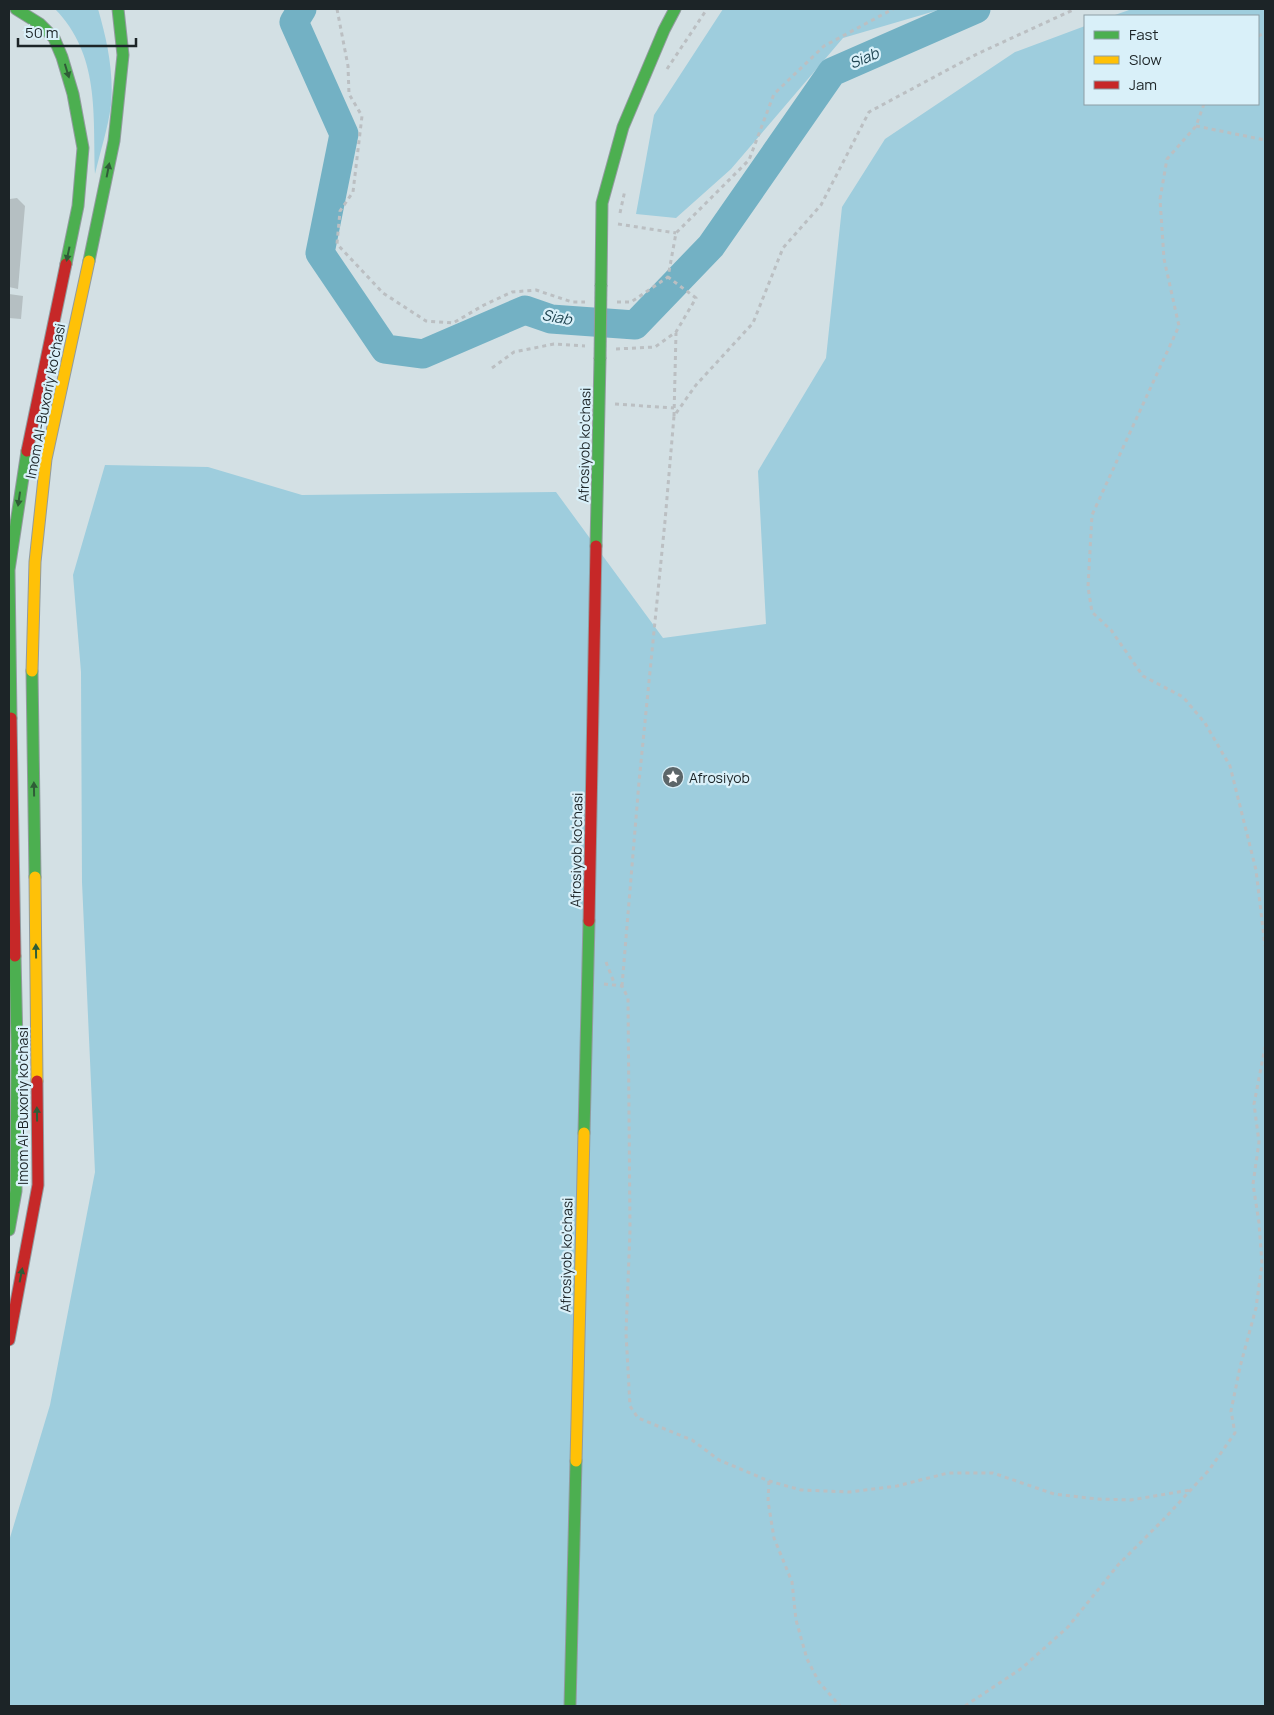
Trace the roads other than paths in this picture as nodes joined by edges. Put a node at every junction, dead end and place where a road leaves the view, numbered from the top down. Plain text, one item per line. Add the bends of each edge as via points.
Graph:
1 (16, 9) edge
2 (118, 9) edge
3 (675, 9) edge
4 (10, 637) junction
5 (32, 639) junction
6 (9, 1230) edge
7 (9, 1340) edge
8 (570, 1706) edge

1 -> 4 main road, Imom Al-Buxoriy ko'chasi via 40,24 54,38 73,94 83,148 78,206 25,462 9,570
5 -> 2 main road, Imom Al-Buxoriy ko'chasi via 34,562 46,459 114,141 123,56
3 - 8 main road, Afrosiyob ko'chasi, bridge via 623,127 602,203 588,984
4 - 5 main road
4 - 6 main road, Imom Al-Buxoriy ko'chasi via 17,1065 16,1191
7 -> 5 main road, Imom Al-Buxoriy ko'chasi via 38,1185

